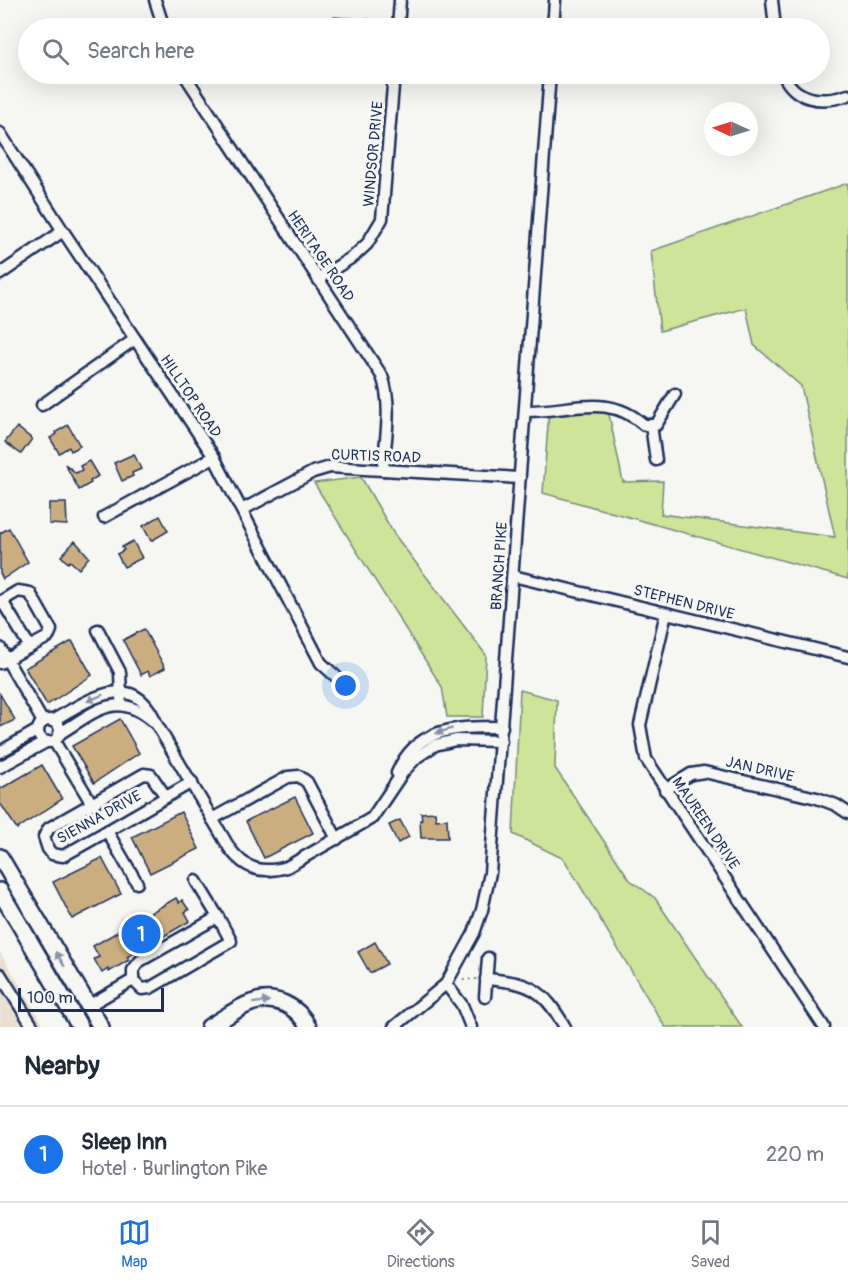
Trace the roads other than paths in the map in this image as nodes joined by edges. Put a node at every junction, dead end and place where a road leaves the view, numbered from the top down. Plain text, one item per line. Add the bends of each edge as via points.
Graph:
1 (155, 0) edge
2 (400, 0) edge
3 (555, 0) edge
4 (772, 0) edge
5 (161, 18) edge
6 (397, 18) edge
7 (554, 18) edge
8 (774, 18) edge
9 (191, 84) edge
10 (393, 84) edge
11 (549, 84) edge
12 (789, 84) edge
13 (848, 95) edge
14 (0, 133) edge
15 (63, 231) junction
16 (0, 274) edge
17 (318, 279) junction
18 (135, 339) junction
19 (675, 394) dead end
20 (42, 405) dead end
21 (525, 411) junction
22 (651, 425) junction
23 (214, 457) junction
24 (656, 460) dead end
25 (383, 470) junction
26 (520, 478) junction
27 (242, 510) junction
28 (104, 518) dead end
29 (513, 576) junction
30 (1, 602) edge
31 (666, 613) junction
32 (98, 630) dead end
33 (30, 647) junction
34 (0, 648) edge
35 (848, 657) edge
36 (3, 662) edge
37 (342, 682) dead end
38 (121, 692) junction
39 (120, 704) junction
40 (45, 724) junction
41 (157, 725) junction
42 (502, 727) junction
43 (53, 739) junction
44 (501, 741) junction
45 (0, 752) edge
46 (0, 767) edge
47 (192, 782) junction
48 (393, 784) junction
49 (665, 790) junction
50 (166, 797) junction
51 (92, 804) junction
52 (848, 813) edge
53 (212, 819) junction
54 (107, 831) junction
55 (337, 839) junction
56 (0, 857) edge
57 (196, 881) dead end
58 (137, 883) dead end
59 (1, 894) edge
60 (218, 917) junction
61 (488, 958) dead end
62 (0, 974) edge
63 (484, 979) junction
64 (133, 980) junction
65 (446, 984) junction
66 (485, 997) dead end
67 (88, 1006) junction
68 (33, 1027) edge
69 (80, 1027) edge
70 (101, 1027) edge
71 (209, 1027) edge
72 (308, 1027) edge
73 (394, 1027) edge
74 (471, 1027) edge
75 (565, 1027) edge
76 (824, 1027) edge

1 - 5 street
2 - 6 street
3 - 7 street
4 - 8 street
9 - 17 street, HERITAGE ROAD
10 - 17 street, WINDSOR DRIVE via 382,219 367,244
11 - 21 street, BRANCH PIKE
12 - 13 street via 812,99 831,100
14 - 15 street, HILLTOP ROAD
15 - 16 street
15 - 18 street, HILLTOP ROAD
17 - 25 street, HERITAGE ROAD via 378,368 387,389
18 - 20 street
18 - 23 street, HILLTOP ROAD
19 - 22 street via 656,425
21 - 22 street via 607,406
21 - 26 street, BRANCH PIKE
22 - 24 street
23 - 27 street, HILLTOP ROAD
23 - 28 street
25 - 26 street, CURTIS ROAD
25 - 27 street, CURTIS ROAD via 321,469
26 - 29 street, BRANCH PIKE
27 - 37 street, HILLTOP ROAD via 321,663
29 - 31 street, STEPHEN DRIVE
29 - 42 street, BRANCH PIKE
30 - 33 street
30 - 33 street via 18,591 30,593 51,630 48,637
31 - 35 street, STEPHEN DRIVE
31 - 49 street, MAUREEN DRIVE via 640,725 646,759
32 - 38 street via 120,672
33 - 36 street
34 - 36 street
36 - 40 street
38 - 39 street
38 -> 40 street via 102,694
38 - 41 street via 148,706
39 - 41 street via 142,712
39 - 43 street via 95,711
40 - 43 street, SIENNA DRIVE via 42,739
40 - 43 street, SIENNA DRIVE via 60,729
40 - 45 street
41 - 47 street
42 - 44 street, BRANCH PIKE
42 -> 48 street via 455,728 427,737 406,756
43 - 46 street
43 - 51 street, SIENNA DRIVE
44 - 48 street via 456,740 435,745 417,757
44 - 65 street, BRANCH PIKE via 487,890 474,933
47 - 50 street, SIENNA DRIVE
47 - 53 street
48 - 55 street via 372,818
49 - 52 street, JAN DRIVE via 704,771 817,798
49 - 76 street, MAUREEN DRIVE
50 - 51 street, SIENNA DRIVE via 148,773
50 - 54 street, SIENNA DRIVE
51 - 54 street, SIENNA DRIVE via 49,828 44,837 48,849 63,856
53 - 55 street via 238,861 261,870 287,867
53 - 55 street via 288,777 299,776 308,782
54 - 58 street
67 -> 56 highway
57 - 60 street
59 - 69 highway
60 - 64 street via 140,961 133,970
60 - 64 street via 231,941 150,988 142,989
61 - 63 street
62 - 68 street
63 - 66 street
63 - 75 street via 524,984 539,992
64 - 67 street
65 - 73 street, BRANCH PIKE
65 - 74 street via 462,1005
67 - 70 highway
71 -> 72 highway via 250,1003 267,1000 296,1010

